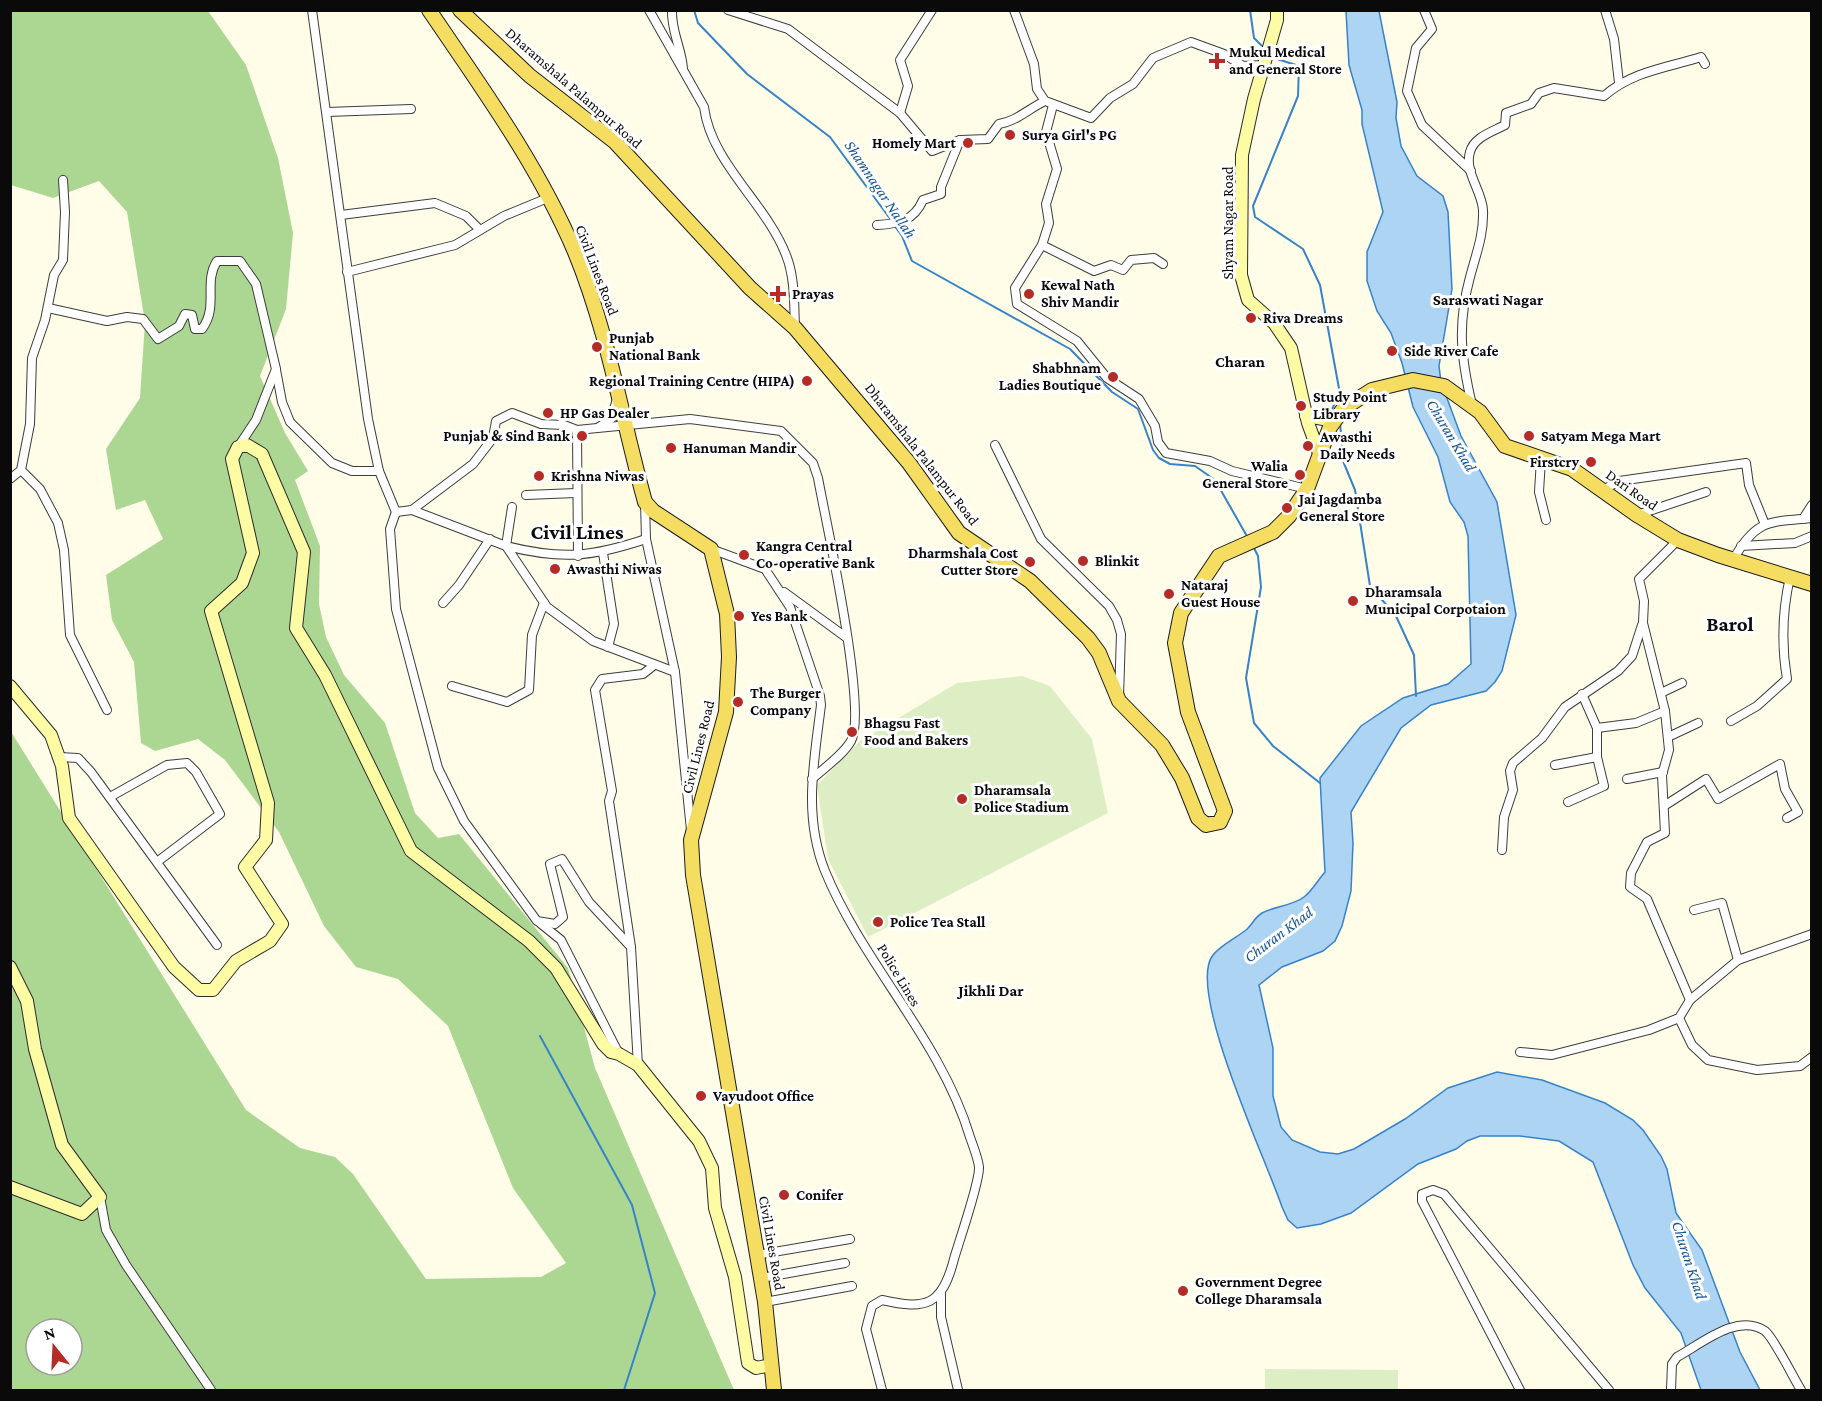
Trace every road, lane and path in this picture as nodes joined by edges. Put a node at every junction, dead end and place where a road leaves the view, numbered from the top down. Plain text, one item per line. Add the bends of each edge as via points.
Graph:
1 (312, 10) edge
2 (429, 10) edge
3 (460, 10) edge
4 (649, 10) edge
5 (672, 10) edge
6 (728, 10) edge
7 (932, 10) edge
8 (1014, 10) edge
9 (1277, 10) edge
10 (1424, 10) edge
11 (1605, 10) edge
12 (1705, 64) dead end
13 (1264, 65) junction
14 (683, 73) junction
15 (1619, 83) junction
16 (1048, 103) junction
17 (411, 109) dead end
18 (327, 112) junction
19 (900, 113) junction
20 (960, 140) junction
21 (1471, 171) junction
22 (63, 180) dead end
23 (549, 197) junction
24 (341, 215) junction
25 (877, 225) dead end
26 (480, 230) junction
27 (1042, 245) junction
28 (1163, 264) dead end
29 (347, 272) junction
30 (48, 308) junction
31 (795, 328) junction
32 (276, 369) junction
33 (1455, 392) joint
34 (618, 396) junction
35 (1472, 405) junction
36 (1306, 416) junction
37 (1335, 421) junction
38 (624, 425) junction
39 (596, 428) junction
40 (577, 430) junction
41 (995, 445) dead end
42 (238, 447) junction
43 (1319, 453) junction
44 (1541, 459) junction
45 (21, 470) junction
46 (379, 471) junction
47 (10, 479) edge
48 (1307, 489) junction
49 (1603, 490) junction
50 (1706, 492) dead end
51 (576, 493) junction
52 (526, 495) dead end
53 (645, 502) junction
54 (1812, 505) edge
55 (512, 507) dead end
56 (412, 510) junction
57 (396, 512) junction
58 (1637, 515) junction
59 (1807, 518) edge
60 (1546, 520) dead end
61 (1764, 522) junction
62 (1812, 536) edge
63 (490, 539) junction
64 (646, 539) junction
65 (1678, 540) junction
66 (506, 546) junction
67 (1741, 546) junction
68 (711, 549) junction
69 (603, 554) junction
70 (578, 556) junction
71 (1733, 560) junction
72 (1790, 577) junction
73 (1812, 584) edge
74 (778, 589) junction
75 (443, 603) dead end
76 (544, 603) junction
77 (1643, 623) junction
78 (847, 638) junction
79 (608, 647) junction
80 (653, 666) junction
81 (675, 672) junction
82 (1682, 683) dead end
83 (10, 686) edge
84 (452, 686) dead end
85 (1661, 693) junction
86 (1582, 694) junction
87 (1119, 701) junction
88 (107, 710) dead end
89 (1665, 711) junction
90 (1731, 721) dead end
91 (1698, 723) dead end
92 (1597, 728) junction
93 (1668, 737) junction
94 (58, 757) junction
95 (1597, 757) junction
96 (1555, 765) dead end
97 (1663, 772) junction
98 (812, 779) junction
99 (1627, 779) dead end
100 (110, 797) junction
101 (1568, 802) dead end
102 (1664, 806) junction
103 (1787, 818) dead end
104 (692, 840) junction
105 (1502, 850) dead end
106 (157, 862) junction
107 (1694, 910) dead end
108 (537, 921) junction
109 (1812, 934) edge
110 (217, 945) dead end
111 (631, 947) junction
112 (1738, 960) junction
113 (10, 967) edge
114 (1690, 1000) junction
115 (1679, 1018) junction
116 (1520, 1052) dead end
117 (619, 1054) junction
118 (1812, 1057) edge
119 (638, 1065) junction
120 (10, 1187) edge
121 (100, 1197) junction
122 (850, 1239) dead end
123 (756, 1255) junction
124 (844, 1263) dead end
125 (761, 1278) junction
126 (852, 1286) dead end
127 (940, 1293) junction
128 (765, 1302) junction
129 (771, 1365) junction
130 (211, 1390) edge
131 (774, 1390) edge
132 (882, 1390) edge
133 (958, 1390) edge
134 (1520, 1390) edge
135 (1609, 1390) edge
136 (1671, 1390) edge
137 (1802, 1390) edge

1 - 18 street
2 - 23 main road, Civil Lines Road via 509,129
3 - 31 main road, Dharamshala Palampur Road via 530,76 615,142 750,288
4 - 14 street
5 - 14 street
6 - 19 street via 788,28
7 - 19 street via 900,60 908,86
8 - 16 street via 1034,64 1037,89
9 - 13 street, Shyam Nagar Road via 1278,20
10 - 21 street via 1432,29 1416,48 1407,91 1422,125
11 - 15 street via 1614,39
12 - 15 street via 1701,57 1652,68
13 - 16 street via 1243,66 1191,42 1153,58 1133,84 1110,98 1091,118
13 - 36 street, Shyam Nagar Road via 1242,155 1241,275 1248,300 1274,323 1290,348
14 - 31 street via 704,107 723,157 760,207 786,255
15 - 21 street via 1604,96 1554,88 1539,93 1531,104 1506,113 1505,125 1477,140 1469,153
16 - 20 street via 1025,111 1016,120 999,124 988,139
16 - 27 street via 1046,132 1057,169 1047,198 1048,223
17 - 18 street
18 - 24 street
19 - 20 street via 932,151
20 - 25 street via 940,194 923,200 918,213 898,224
21 - 35 street via 1483,208 1481,243 1469,278 1460,344
22 - 30 street via 63,260 54,275
23 - 26 street
23 - 34 main road, Civil Lines Road via 595,307
24 - 26 street via 435,202 466,216
24 - 29 street
26 - 29 street via 455,245
27 - 28 street via 1094,271 1111,265 1122,270 1131,260 1154,258
27 - 48 street via 1016,288 1017,304 1077,340 1107,378 1138,399 1166,453 1210,461 1232,471
29 - 46 street
30 - 32 street via 107,321 143,319 158,339 179,326 185,314 192,315 195,329 202,329 210,318 211,270 217,261 240,261 256,284
30 - 45 street via 32,358 30,424
31 - 87 main road, Dharamshala Palampur Road via 909,463 959,533 1030,581 1088,638 1099,653
32 - 42 street via 256,420
32 - 46 street via 290,422 332,464 352,471
33 - 35 main road, Dari Road
33 - 37 main road, Dharamshala Palampur Road via 1423,380 1390,384 1362,395 1344,408
34 - 38 main road, Civil Lines Road
34 - 39 street via 610,419
35 - 44 main road, Dari Road via 1505,446
36 - 37 street
36 - 43 street, Shyam Nagar Road
37 - 43 main road, Dharamshala Palampur Road
38 - 39 street
38 - 53 main road, Civil Lines Road
38 - 78 street via 690,419 781,431 801,450 818,478
39 - 40 street
40 - 51 street
40 - 56 street via 541,424 512,413 496,421 493,438 473,464
41 - 87 street via 1041,539 1108,606 1117,620 1121,634
42 - 94 street via 232,459 253,553 242,583 211,611 268,803 266,840 245,867 282,924 270,941 236,962 213,990 199,990 174,967 69,818
42 - 117 street via 247,445 262,454 304,552 296,628 325,675 411,851 529,941 556,968 603,1044
43 - 48 main road, Dharamshala Palampur Road
44 - 49 main road, Dari Road via 1572,469
44 - 60 street via 1539,492
45 - 47 street
45 - 88 street via 40,489 58,523 64,550 70,635
46 - 57 street
48 - 87 main road, Dharamshala Palampur Road via 1299,505 1273,532 1235,547 1214,562 1181,613 1175,636 1188,711 1222,798 1225,816 1220,822 1209,826 1200,822 1182,778 1162,745
49 - 58 main road, Dari Road
49 - 61 street via 1619,481 1746,463 1749,485
50 - 58 street
51 - 52 street
51 - 70 street
53 - 64 street
53 - 68 main road via 653,512
54 - 59 street
55 - 66 street
56 - 57 street
56 - 63 street
57 - 108 street via 390,529 396,609 438,768 464,822
58 - 65 main road, Dari Road
59 - 61 street
61 - 67 street
62 - 67 street via 1795,543
63 - 66 street
63 - 75 street
64 - 69 street
64 - 81 street
65 - 71 main road, Dari Road
65 - 77 street via 1639,579 1644,600
66 - 70 street
66 - 76 street
67 - 71 street
68 - 74 street, Police Lines via 765,569
68 - 104 main road, Civil Lines Road via 727,614 726,712
69 - 70 street
69 - 79 street via 614,624
71 - 72 main road, Dari Road
72 - 73 main road, Dari Road
72 - 90 street via 1782,613 1787,679 1757,706
74 - 78 street
74 - 98 street, Police Lines via 790,608 820,696
76 - 79 street via 593,641
76 - 84 street via 532,635 529,690 507,702
77 - 85 street
77 - 86 street via 1632,656 1618,671
78 - 98 street via 855,689 855,731 850,742
79 - 80 street
80 - 81 street
80 - 111 street via 643,674 602,679 595,690
81 - 104 street
82 - 85 street
83 - 94 street via 51,735
85 - 89 street
86 - 92 street
86 - 105 street via 1565,707 1542,738 1512,763 1513,790 1504,817
89 - 92 street via 1636,723
89 - 93 street
91 - 93 street
92 - 95 street
93 - 97 street
94 - 100 street via 78,758
95 - 96 street
95 - 101 street via 1604,786
97 - 99 street
97 - 102 street
98 - 127 street, Police Lines via 811,816 825,870 844,909 959,1102 979,1168 951,1274
100 - 106 street
100 - 106 street via 167,765 187,763 196,772 220,814
102 - 103 street via 1706,779 1718,799 1780,764 1785,789 1798,812
102 - 114 street via 1665,833 1647,842 1631,873 1630,887 1647,899
104 - 123 main road, Civil Lines Road via 693,875
106 - 110 street
107 - 112 street via 1722,903
108 - 111 street via 555,924 563,917 550,864 562,860 589,902
108 - 117 street via 561,940
109 - 112 street
111 - 119 street
112 - 114 street
113 - 121 street via 27,1001 62,1145
114 - 115 street
115 - 116 street via 1649,1030 1552,1055
115 - 118 street via 1692,1045 1708,1060 1757,1070 1800,1066
117 - 119 street
119 - 129 street via 699,1141 712,1168 715,1208 735,1277 748,1363 756,1368
120 - 121 street via 82,1214
121 - 130 street via 111,1239
122 - 123 street
123 - 125 main road, Civil Lines Road
124 - 125 street
125 - 128 main road, Civil Lines Road
126 - 128 street
127 - 132 street via 911,1307 882,1300 872,1306 866,1329
127 - 133 street via 941,1317
128 - 129 main road, Civil Lines Road
129 - 131 main road, Civil Lines Road
134 - 135 street via 1422,1201 1422,1194 1433,1190 1444,1194
136 - 137 street via 1672,1364 1677,1357 1734,1326 1749,1325 1766,1332

